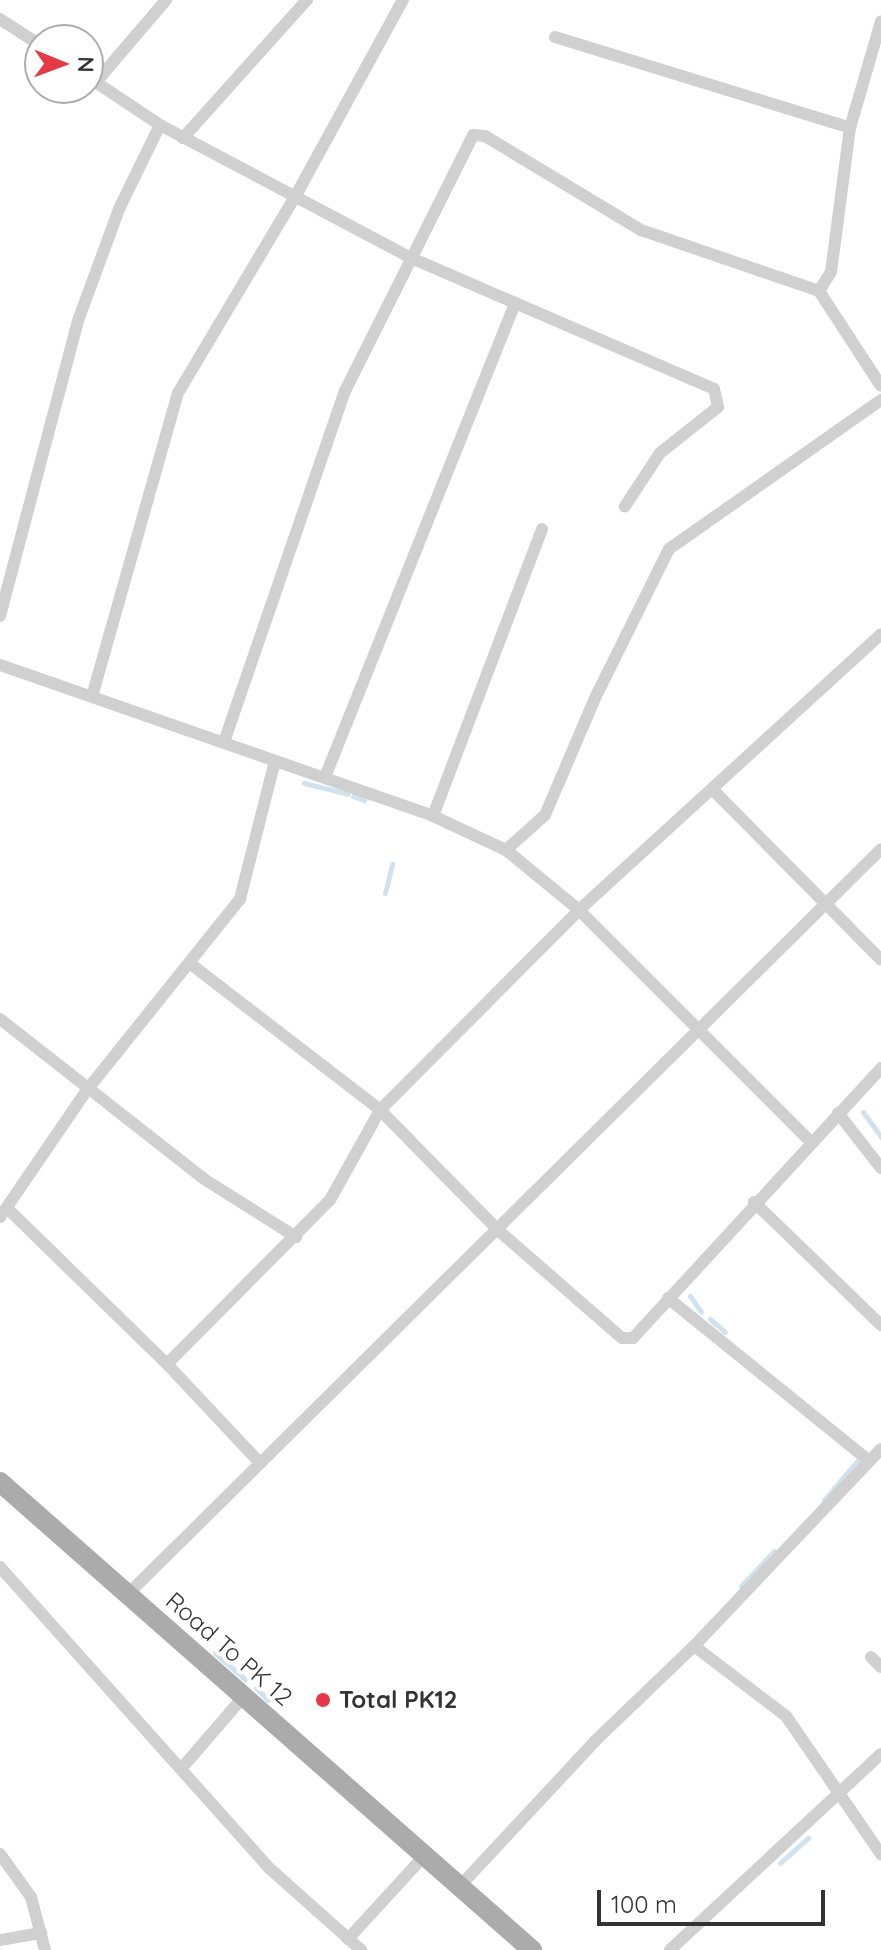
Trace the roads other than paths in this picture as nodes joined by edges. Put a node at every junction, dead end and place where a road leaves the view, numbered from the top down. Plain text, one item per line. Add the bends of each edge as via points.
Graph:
1 (166, 0) edge
2 (307, 0) edge
3 (403, 0) edge
4 (0, 19) edge
5 (881, 21) edge
6 (24, 35) edge
7 (555, 37) dead end
8 (878, 43) edge
9 (104, 67) edge
10 (104, 88) edge
11 (160, 125) junction
12 (850, 128) junction
13 (183, 138) junction
14 (295, 197) junction
15 (409, 257) junction
16 (819, 291) junction
17 (514, 306) junction
18 (880, 378) edge
19 (881, 400) edge
20 (625, 506) dead end
21 (542, 529) dead end
22 (1, 610) edge
23 (881, 634) edge
24 (0, 665) edge
25 (93, 693) junction
26 (224, 742) junction
27 (275, 761) junction
28 (325, 777) junction
29 (712, 789) junction
30 (433, 816) junction
31 (881, 849) edge
32 (506, 850) junction
33 (821, 904) junction
34 (579, 910) junction
35 (881, 960) edge
36 (192, 965) junction
37 (0, 1019) edge
38 (698, 1031) junction
39 (881, 1068) edge
40 (87, 1090) junction
41 (380, 1110) junction
42 (838, 1113) junction
43 (811, 1142) junction
44 (881, 1168) edge
45 (754, 1202) junction
46 (4, 1213) edge
47 (498, 1230) junction
48 (296, 1237) junction
49 (668, 1298) junction
50 (881, 1325) edge
51 (167, 1364) junction
52 (881, 1449) edge
53 (869, 1461) junction
54 (259, 1462) junction
55 (0, 1482) edge
56 (0, 1567) edge
57 (128, 1594) junction
58 (694, 1646) junction
59 (871, 1657) dead end
60 (881, 1667) edge
61 (244, 1696) junction
62 (881, 1754) edge
63 (181, 1769) junction
64 (838, 1792) junction
65 (0, 1854) edge
66 (881, 1854) edge
67 (425, 1855) junction
68 (460, 1886) junction
69 (41, 1933) junction
70 (348, 1939) junction
71 (0, 1940) edge
72 (45, 1950) edge
73 (361, 1950) edge
74 (532, 1950) edge
75 (670, 1950) edge

1 - 9 street
2 - 13 street
3 - 14 street
4 - 6 street
5 - 8 street
7 - 12 street
8 - 12 street
10 - 11 street
11 - 13 street
11 - 22 street via 119,209 79,318
12 - 16 street via 831,272
13 - 14 street
14 - 15 street
14 - 25 street via 178,393
15 - 16 street via 468,138 479,134 641,230
15 - 17 street
15 - 26 street via 345,391
16 - 18 street
17 - 20 street via 718,395 718,407 660,453
17 - 28 street
19 - 32 street via 709,526 669,549 596,696 552,803
21 - 30 street
23 - 29 street
24 - 25 street
25 - 26 street
26 - 27 street
27 - 28 street
27 - 36 street via 243,893
28 - 30 street
29 - 33 street
29 - 34 street
30 - 32 street
31 - 33 street
32 - 34 street
33 - 35 street
33 - 38 street
34 - 38 street
34 - 41 street
36 - 40 street
36 - 41 street
37 - 40 street
38 - 43 street
38 - 47 street
39 - 42 street
40 - 46 street
40 - 48 street via 204,1179
41 - 47 street
41 - 48 street via 335,1193
42 - 43 street
42 - 44 street
43 - 45 street
45 - 49 street
45 - 50 street
46 - 51 street
47 - 49 street via 622,1338 633,1338
47 - 54 street
48 - 51 street
49 - 53 street
51 - 54 street
52 - 53 street
53 - 58 street
54 - 57 street
55 - 57 main road, Road To PK 12
56 - 63 street
57 - 61 main road, Road To PK 12
58 - 64 street via 786,1716
58 - 68 street via 595,1741
59 - 60 street
61 - 63 street
61 - 67 main road, Road To PK 12
62 - 64 street
63 - 70 street via 268,1867
64 - 66 street
64 - 75 street
65 - 69 street via 31,1897
67 - 68 main road, Road To PK 12
67 - 70 street
68 - 74 main road, Road To PK 12
69 - 71 street
69 - 72 street
70 - 73 street

